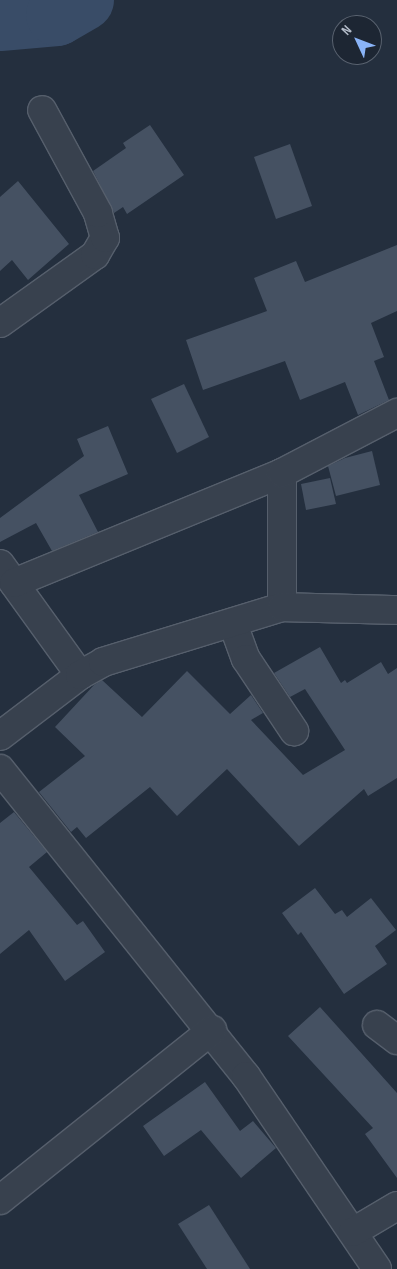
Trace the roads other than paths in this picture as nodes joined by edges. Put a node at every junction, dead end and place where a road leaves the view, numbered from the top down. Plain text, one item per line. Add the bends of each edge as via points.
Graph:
1 (42, 110) dead end
2 (0, 323) edge
3 (397, 413) edge
4 (282, 474) junction
5 (7, 574) edge
6 (282, 607) junction
7 (397, 610) edge
8 (233, 624) junction
9 (80, 674) junction
10 (294, 730) dead end
11 (0, 736) edge
12 (0, 768) edge
13 (212, 1030) junction
14 (0, 1200) edge
15 (397, 1206) edge
16 (352, 1232) junction
17 (377, 1269) edge

1 - 2 street via 98,213 105,238 95,255
3 - 4 street
4 - 5 street
4 - 6 street
5 - 9 street
6 - 7 street
6 - 8 street
8 - 9 street via 104,662
8 - 10 street via 246,659
9 - 11 street
12 - 13 street
13 - 14 street
13 - 16 street
15 - 16 street
16 - 17 street

